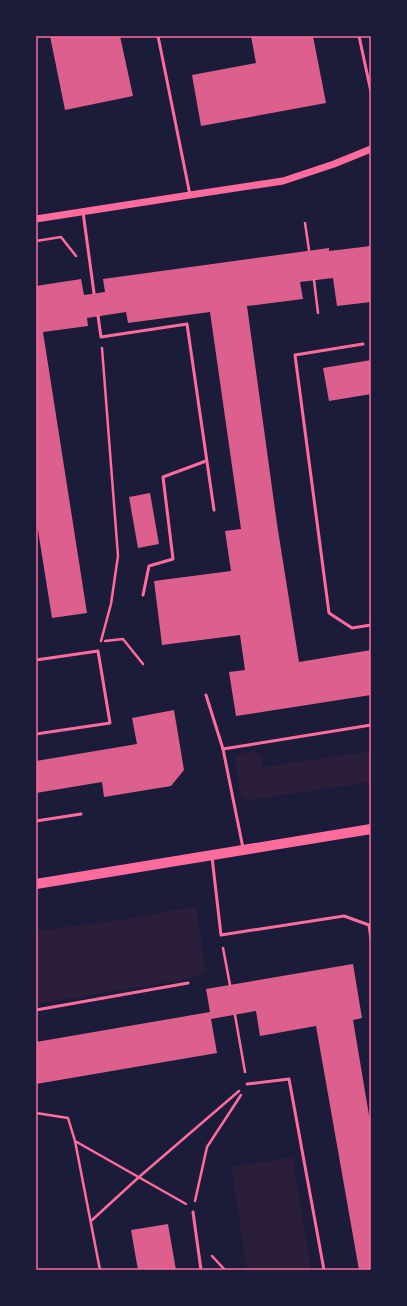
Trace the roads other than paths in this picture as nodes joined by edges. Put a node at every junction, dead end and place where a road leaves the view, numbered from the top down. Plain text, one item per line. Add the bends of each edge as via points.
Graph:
1 (158, 36) edge
2 (359, 36) edge
3 (371, 92) edge
4 (371, 149) edge
5 (190, 194) junction
6 (83, 212) junction
7 (36, 220) edge
8 (94, 294) dead end
9 (98, 316) dead end
10 (363, 344) dead end
11 (206, 461) junction
12 (214, 510) dead end
13 (143, 595) dead end
14 (371, 625) edge
15 (36, 660) edge
16 (206, 696) dead end
17 (371, 725) edge
18 (36, 734) edge
19 (223, 749) junction
20 (81, 814) dead end
21 (36, 821) edge
22 (371, 829) edge
23 (244, 850) junction
24 (211, 856) junction
25 (36, 884) edge
26 (371, 940) edge
27 (188, 983) dead end
28 (36, 1010) edge
29 (247, 1084) road end
30 (193, 1210) road end
31 (201, 1270) edge
32 (324, 1270) edge

1 - 5 lane
2 - 3 lane
4 - 5 street via 283,181
5 - 6 street
6 - 7 street
6 - 8 lane
9 - 11 lane via 101,337 187,324
10 - 14 lane via 294,355 329,613 352,628
11 - 12 lane
11 - 13 lane via 163,477 174,559 149,566
15 - 18 lane via 98,651 110,723
16 - 19 lane
17 - 19 lane
19 - 23 lane
20 - 21 lane
22 - 23 main road
23 - 24 main road
24 - 25 main road
24 - 26 lane via 221,935 344,916 369,925
27 - 28 lane
29 - 32 lane via 289,1079
30 - 31 lane

